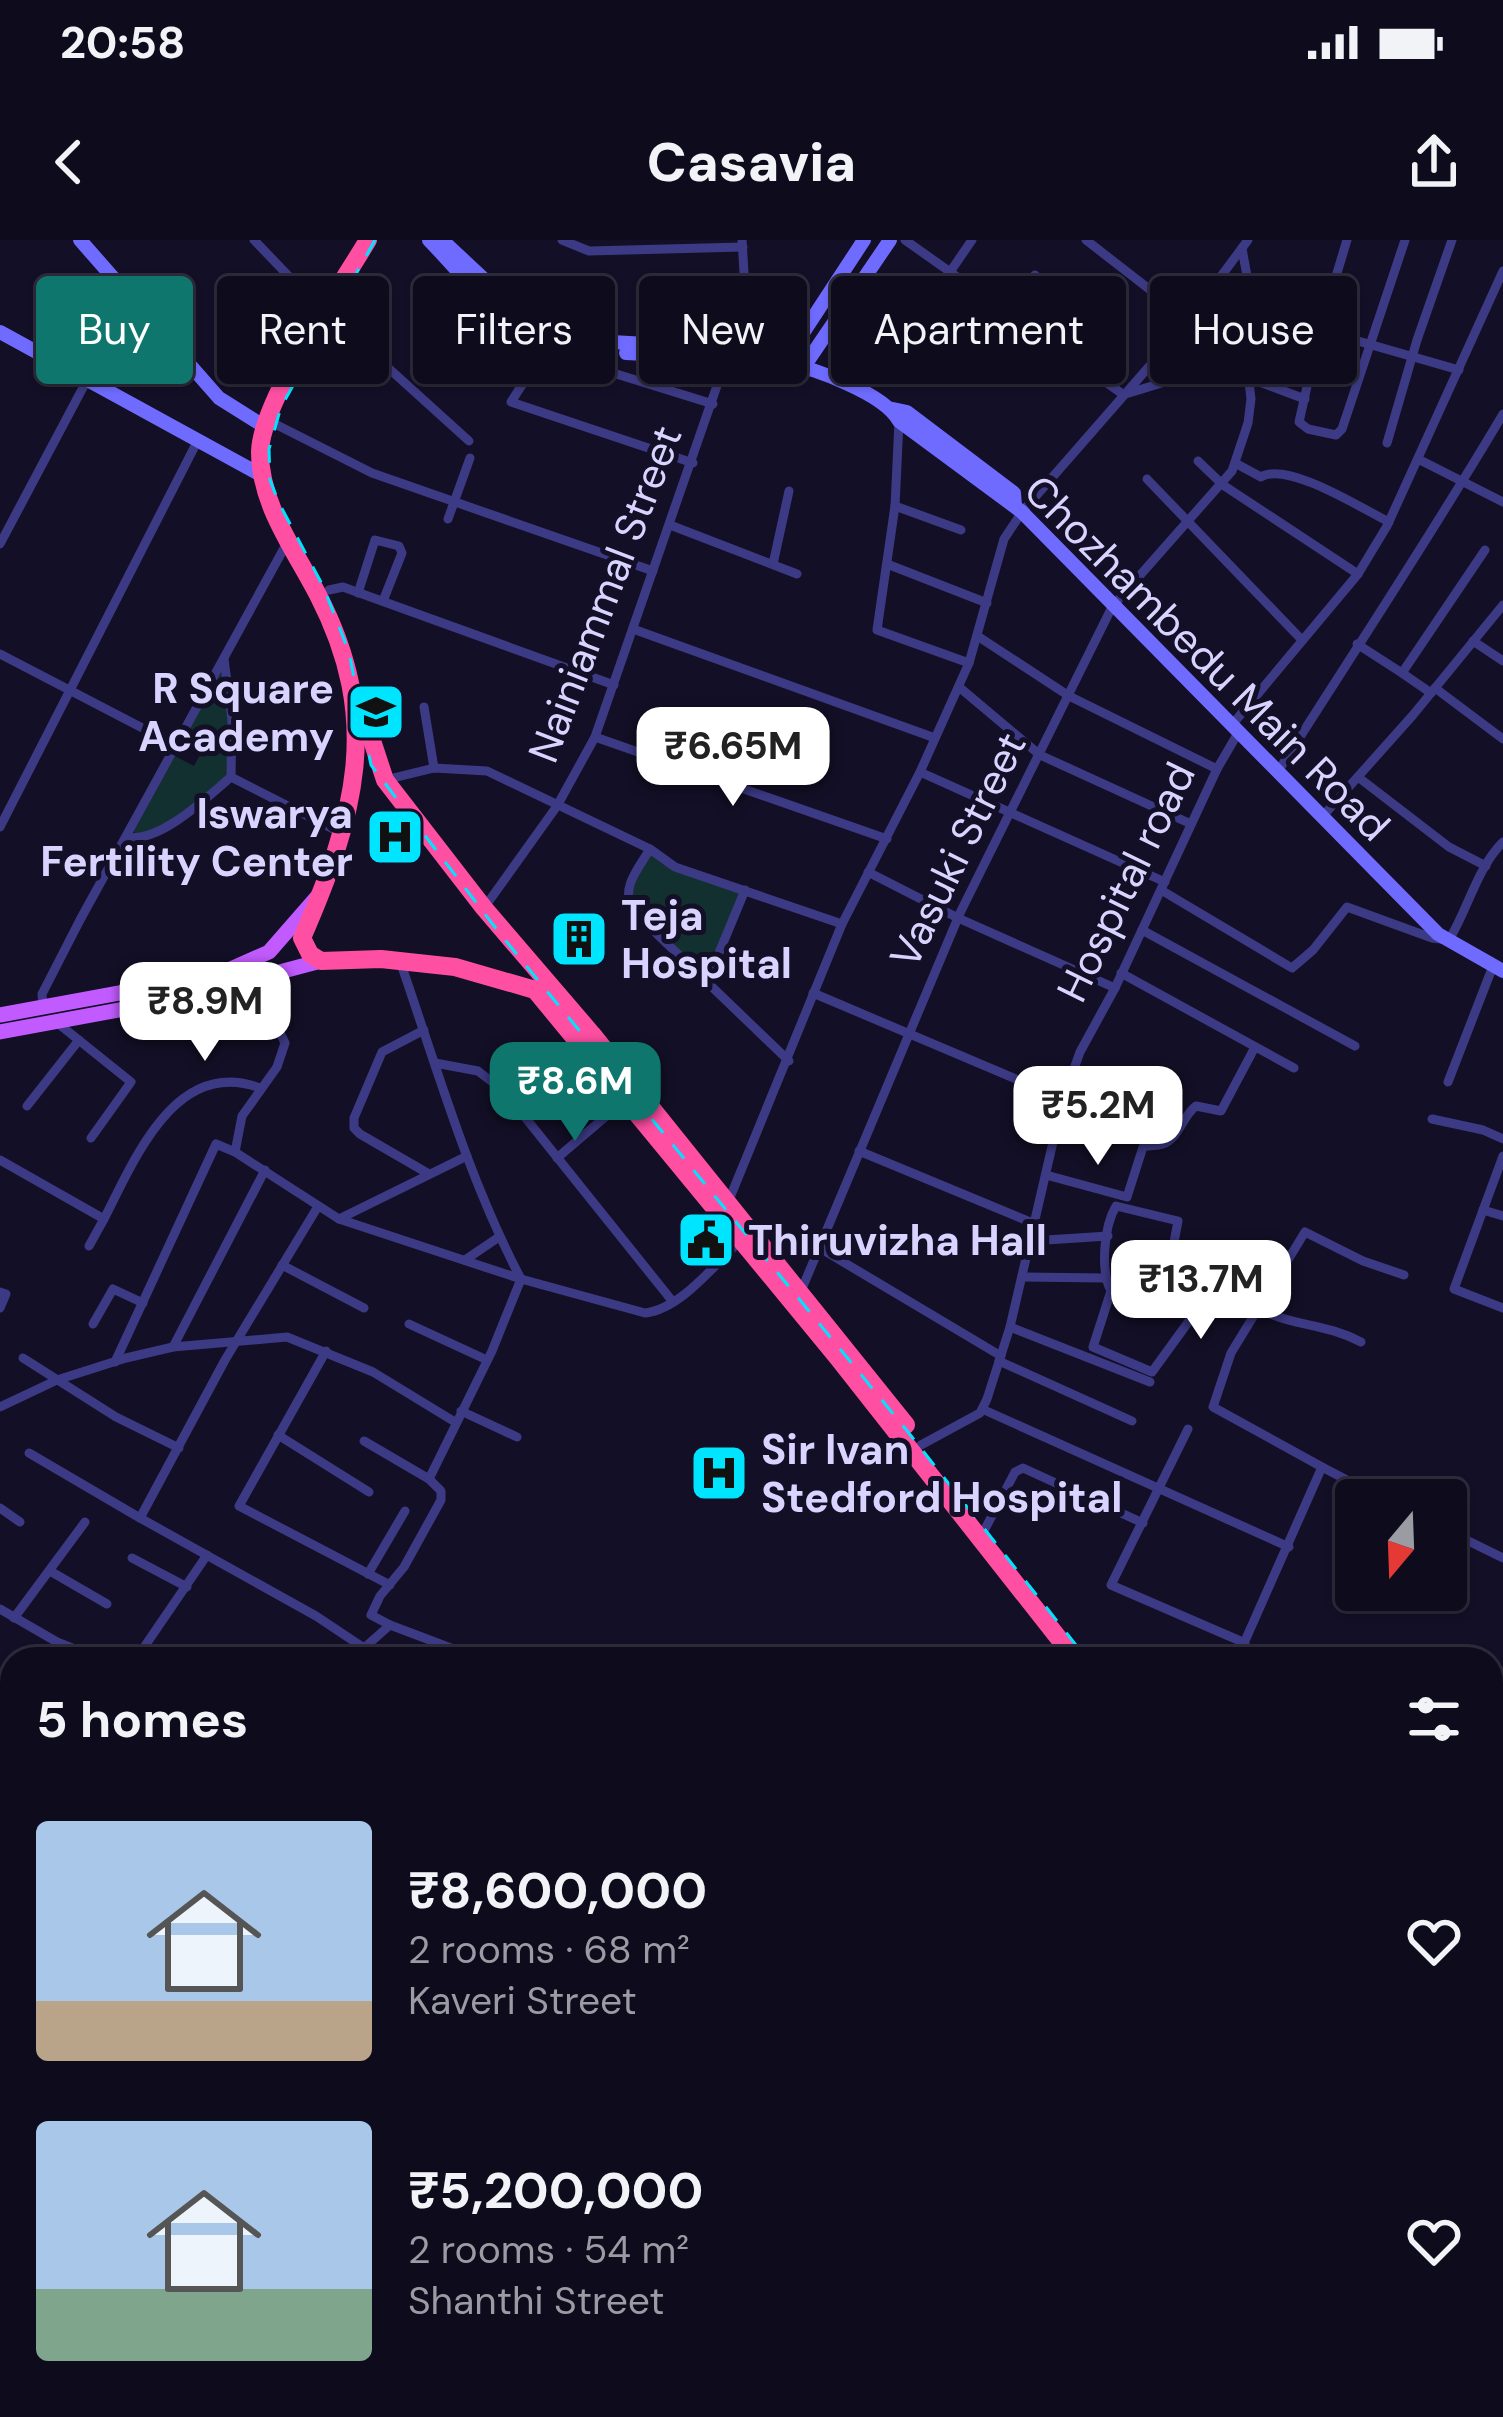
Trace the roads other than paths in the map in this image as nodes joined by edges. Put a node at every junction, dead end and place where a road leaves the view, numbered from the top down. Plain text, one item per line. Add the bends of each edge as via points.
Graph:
1 (80, 240) edge
2 (254, 240) edge
3 (368, 240) edge
4 (378, 240) edge
5 (429, 240) edge
6 (442, 240) edge
7 (562, 240) edge
8 (864, 240) edge
9 (890, 240) edge
10 (905, 240) edge
11 (972, 240) edge
12 (1086, 240) edge
13 (1347, 240) edge
14 (1405, 240) edge
15 (1452, 240) edge
16 (743, 243) edge
17 (1245, 244) edge
18 (1503, 271) edge
19 (950, 272) junction
20 (112, 276) edge
21 (290, 276) edge
22 (349, 276) edge
23 (354, 276) edge
24 (466, 276) edge
25 (744, 276) edge
26 (956, 276) edge
27 (1221, 276) edge
28 (1247, 276) edge
29 (1336, 276) edge
30 (1150, 290) edge
31 (807, 327) edge
32 (0, 332) edge
33 (1357, 340) edge
34 (1368, 343) junction
35 (639, 344) edge
36 (36, 351) edge
37 (1413, 356) junction
38 (807, 362) edge
39 (1150, 365) edge
40 (193, 368) edge
41 (807, 369) edge
42 (389, 370) edge
43 (1460, 370) junction
44 (615, 373) edge
45 (82, 384) edge
46 (96, 384) edge
47 (293, 384) edge
48 (523, 384) edge
49 (718, 384) edge
50 (1108, 384) edge
51 (1159, 384) edge
52 (1249, 384) edge
53 (1265, 384) edge
54 (1308, 384) edge
55 (1124, 395) junction
56 (1305, 399) junction
57 (713, 404) junction
58 (1503, 414) edge
59 (896, 415) junction
60 (271, 426) junction
61 (198, 440) junction
62 (469, 441) dead end
63 (1387, 443) dead end
64 (470, 458) dead end
65 (1418, 459) junction
66 (1198, 461) dead end
67 (693, 463) junction
68 (1233, 467) junction
69 (263, 476) junction
70 (1147, 479) dead end
71 (1463, 481) junction
72 (1223, 484) junction
73 (789, 491) dead end
74 (454, 499) junction
75 (1503, 502) edge
76 (895, 506) junction
77 (1019, 509) junction
78 (448, 520) dead end
79 (1389, 522) junction
80 (1190, 523) junction
81 (670, 524) junction
82 (961, 530) dead end
83 (288, 542) junction
84 (0, 544) edge
85 (1485, 550) dead end
86 (773, 564) junction
87 (887, 564) junction
88 (653, 572) junction
89 (797, 574) dead end
90 (1358, 574) junction
91 (329, 590) junction
92 (358, 592) junction
93 (383, 602) junction
94 (987, 603) junction
95 (1112, 607) junction
96 (1502, 608) edge
97 (633, 629) junction
98 (979, 637) junction
99 (1301, 639) junction
100 (1473, 641) junction
101 (1357, 644) junction
102 (0, 654) edge
103 (224, 659) junction
104 (1503, 662) edge
105 (969, 663) junction
106 (1402, 673) junction
107 (614, 686) junction
108 (958, 687) junction
109 (68, 691) junction
110 (1433, 691) junction
111 (1069, 696) junction
112 (424, 707) dead end
113 (1235, 730) junction
114 (595, 737) junction
115 (935, 738) junction
116 (1503, 739) edge
117 (177, 746) junction
118 (1040, 755) junction
119 (434, 768) junction
120 (1216, 769) junction
121 (920, 772) junction
122 (1277, 772) junction
123 (231, 777) junction
124 (1358, 777) junction
125 (385, 780) junction
126 (354, 791) junction
127 (557, 806) junction
128 (1010, 814) junction
129 (1322, 817) junction
130 (1191, 824) junction
131 (0, 827) edge
132 (344, 834) junction
133 (128, 837) junction
134 (887, 839) junction
135 (1503, 842) edge
136 (650, 849) junction
137 (1486, 866) junction
138 (868, 872) junction
139 (1163, 886) junction
140 (745, 890) junction
141 (321, 893) junction
142 (484, 908) junction
143 (958, 918) junction
144 (842, 923) junction
145 (1142, 930) junction
146 (1449, 940) junction
147 (518, 949) junction
148 (321, 961) junction
149 (400, 961) junction
150 (1498, 968) edge
151 (1121, 973) junction
152 (253, 977) junction
153 (513, 981) junction
154 (707, 982) junction
155 (1115, 988) junction
156 (813, 993) junction
157 (0, 1015) edge
158 (48, 1017) junction
159 (424, 1030) junction
160 (0, 1032) edge
161 (908, 1035) junction
162 (79, 1040) junction
163 (1355, 1046) dead end
164 (1255, 1047) junction
165 (789, 1061) junction
166 (435, 1063) junction
167 (1294, 1068) dead end
168 (1448, 1082) dead end
169 (260, 1088) junction
170 (1064, 1099) junction
171 (626, 1100) junction
172 (27, 1106) dead end
173 (1432, 1119) dead end
174 (91, 1138) dead end
175 (1503, 1139) edge
176 (859, 1150) junction
177 (235, 1152) junction
178 (466, 1156) junction
179 (1503, 1156) edge
180 (557, 1158) junction
181 (0, 1160) edge
182 (265, 1170) junction
183 (429, 1174) junction
184 (1046, 1175) junction
185 (317, 1208) junction
186 (722, 1208) junction
187 (1483, 1210) junction
188 (1503, 1216) edge
189 (104, 1219) junction
190 (339, 1219) junction
191 (1035, 1224) junction
192 (1108, 1236) junction
193 (499, 1237) junction
194 (741, 1240) junction
195 (1031, 1241) junction
196 (89, 1246) dead end
197 (818, 1247) junction
198 (465, 1260) junction
199 (282, 1265) junction
200 (1404, 1275) dead end
201 (1024, 1276) junction
202 (1104, 1278) junction
203 (521, 1279) junction
204 (0, 1292) edge
205 (796, 1297) junction
206 (673, 1302) junction
207 (143, 1303) junction
208 (0, 1308) edge
209 (364, 1308) dead end
210 (1503, 1308) edge
211 (1259, 1309) junction
212 (93, 1324) dead end
213 (410, 1324) dead end
214 (1010, 1328) junction
215 (236, 1342) junction
216 (1361, 1342) dead end
217 (173, 1347) junction
218 (326, 1351) junction
219 (23, 1358) dead end
220 (1000, 1359) junction
221 (487, 1360) junction
222 (115, 1361) junction
223 (57, 1380) junction
224 (1150, 1382) dead end
225 (0, 1408) edge
226 (982, 1408) junction
227 (458, 1416) junction
228 (1132, 1421) dead end
229 (1188, 1429) dead end
230 (278, 1435) junction
231 (517, 1438) dead end
232 (364, 1441) dead end
233 (921, 1445) junction
234 (178, 1448) junction
235 (29, 1454) dead end
236 (1322, 1467) junction
237 (429, 1479) junction
238 (1345, 1479) edge
239 (1159, 1490) junction
240 (369, 1492) dead end
241 (0, 1508) edge
242 (405, 1511) dead end
243 (140, 1518) junction
244 (20, 1522) dead end
245 (85, 1522) dead end
246 (1143, 1523) junction
247 (986, 1528) junction
248 (1467, 1540) edge
249 (1289, 1547) junction
250 (207, 1556) junction
251 (132, 1558) dead end
252 (1503, 1558) edge
253 (50, 1571) junction
254 (368, 1574) junction
255 (390, 1586) junction
256 (187, 1587) junction
257 (107, 1604) dead end
258 (8, 1613) edge
259 (0, 1625) edge
260 (390, 1625) junction
261 (57, 1642) junction
262 (1245, 1643) junction
263 (54, 1647) edge
264 (70, 1647) edge
265 (144, 1647) edge
266 (354, 1647) edge
267 (367, 1647) edge
268 (448, 1647) edge
269 (1066, 1647) edge
270 (1081, 1647) edge
271 (1243, 1647) edge

1 - 20 street
2 - 21 street
3 - 22 highway
4 - 23 highway
5 - 24 street
6 - 35 street via 559,339
7 - 16 street via 590,251
8 - 31 street
9 - 38 street
10 - 19 street
11 - 19 street
12 - 30 street
13 - 29 street
14 - 34 street
15 - 37 street
16 - 25 street, Nainiammal Street
17 - 27 street
17 - 28 street
18 - 43 street, Hospital road
19 - 26 street
32 - 36 street
33 - 34 street
34 - 37 street
34 - 56 street via 1340,433 1301,426
37 - 43 street
37 - 63 street
39 - 55 street
40 - 60 street via 219,398
41 - 59 street
42 - 62 street
43 - 65 street, Hospital road
44 - 57 street
45 - 84 street
46 - 61 street
47 - 60 highway
48 - 67 street via 511,402
49 - 57 street, Nainiammal Street
50 - 55 street
51 - 55 street
52 - 68 street via 1249,423
53 - 56 street
54 - 56 street
55 - 77 street
57 - 67 street, Nainiammal Street
58 - 71 street
59 - 76 street
59 - 77 street, Chozhambedu Main Road via 907,412 1014,494
60 - 69 highway via 260,449
60 - 74 street
60 - 91 highway via 273,481
61 - 69 street
61 - 109 street
64 - 74 street
65 - 71 street
65 - 79 street, Hospital road
66 - 72 street
67 - 81 street, Nainiammal Street
68 - 72 street, Vasuki Street
68 - 79 street via 1295,477
69 - 83 highway
70 - 80 street
71 - 75 street
71 - 101 street
72 - 80 street, Vasuki Street
72 - 90 street
73 - 86 street
74 - 78 street
74 - 88 street
76 - 82 street
76 - 87 street
77 - 94 street
77 - 95 street, Chozhambedu Main Road
79 - 90 street, Hospital road
80 - 95 street, Vasuki Street
80 - 99 street
81 - 86 street
81 - 88 street, Nainiammal Street
83 - 103 street
83 - 126 highway via 346,662 357,732
85 - 106 street
86 - 89 street
87 - 94 street
87 - 105 street via 877,630
88 - 97 street, Nainiammal Street
90 - 99 street, Hospital road
91 - 92 street
91 - 125 highway
92 - 93 street
92 - 93 street via 375,540 400,546
93 - 107 street
94 - 98 street
95 - 111 street, Vasuki Street
95 - 113 street, Chozhambedu Main Road
96 - 100 street
97 - 107 street, Nainiammal Street
97 - 115 street
98 - 105 street
98 - 111 street
99 - 113 street, Hospital road
100 - 104 street
100 - 110 street
101 - 106 street
101 - 122 street
102 - 109 street
103 - 117 street
103 - 123 street
105 - 108 street
106 - 110 street
107 - 114 street, Nainiammal Street
108 - 115 street
108 - 118 street
109 - 117 street
109 - 131 street
110 - 116 street
110 - 124 street
111 - 118 street, Vasuki Street
111 - 120 street
112 - 119 street
113 - 120 street, Hospital road
113 - 122 street, Chozhambedu Main Road
114 - 127 street, Nainiammal Street
114 - 134 street
115 - 121 street
117 - 133 street
118 - 128 street, Vasuki Street
118 - 130 street
119 - 125 street
119 - 127 street via 487,771
120 - 130 street, Hospital road
121 - 128 street
121 - 134 street
122 - 129 street, Chozhambedu Main Road
123 - 132 street
123 - 133 street via 152,834
124 - 129 street
124 - 137 street
125 - 126 highway
125 - 142 highway
126 - 132 highway
127 - 136 street
127 - 142 street, Nainiammal Street
128 - 139 street
128 - 143 street, Vasuki Street
129 - 146 street, Chozhambedu Main Road
130 - 139 street, Hospital road
132 - 141 highway
133 - 158 street via 42,994
134 - 138 street
135 - 137 street
136 - 140 street via 675,867
136 - 154 street via 629,883 632,910
137 - 146 street
138 - 143 street
138 - 144 street
139 - 145 street, Hospital road
139 - 146 street via 1292,968 1347,907
140 - 144 street
140 - 154 street
141 - 148 highway via 302,938
141 - 158 main road via 254,961
142 - 147 highway
143 - 155 street
143 - 161 street, Vasuki Street
144 - 156 street
145 - 151 street, Hospital road
145 - 163 street
146 - 150 street, Chozhambedu Main Road
147 - 153 highway via 522,976
147 - 186 highway
148 - 149 highway
148 - 152 main road
149 - 153 highway
149 - 159 street
150 - 168 street
151 - 155 street, Hospital road
151 - 164 street
152 - 158 main road via 178,999
152 - 169 street via 285,1043
153 - 171 highway via 552,1007
154 - 165 street
155 - 170 street, Hospital road
156 - 161 street
156 - 165 street
157 - 158 main road
158 - 160 main road
158 - 162 street
159 - 166 street
159 - 183 street via 382,1052 354,1128
161 - 170 street
161 - 176 street, Vasuki Street
162 - 172 street
162 - 174 street via 130,1082
164 - 167 street
164 - 184 street via 1221,1112 1196,1106 1171,1139 1142,1150 1127,1197
165 - 186 street
166 - 178 street
166 - 180 street via 492,1081
169 - 177 street via 242,1116
169 - 189 street via 212,1085 175,1101
170 - 184 street, Hospital road
171 - 180 street
171 - 186 highway
173 - 175 street
176 - 191 street
176 - 197 street, Vasuki Street
177 - 182 street
177 - 207 street via 216,1144
178 - 183 street
178 - 193 street
179 - 187 street
180 - 206 street
181 - 189 street
182 - 185 street
182 - 217 street
183 - 190 street
184 - 191 street, Hospital road
185 - 190 street
185 - 199 street
186 - 194 highway
186 - 205 highway
187 - 188 street
187 - 210 street via 1454,1289
189 - 196 street
190 - 198 street
191 - 195 street, Hospital road
192 - 195 street
192 - 202 street
192 - 202 street via 1116,1206 1178,1221 1166,1286 1205,1299 1152,1372 1093,1346 1111,1291
193 - 198 street
193 - 203 street
194 - 205 highway
194 - 206 street
195 - 201 street, Hospital road
197 - 205 street, Vasuki Street
197 - 220 street
198 - 203 street
199 - 209 street
199 - 215 street
200 - 211 street via 1305,1232
201 - 202 street
201 - 214 street, Hospital road
203 - 206 street via 644,1312
203 - 221 street
204 - 208 street
205 - 233 highway
205 - 269 highway
207 - 212 street via 113,1289
207 - 222 street
211 - 216 street
211 - 236 street via 1213,1407
213 - 221 street
214 - 220 street, Hospital road
214 - 224 street
215 - 217 street
215 - 218 street via 287,1336
215 - 234 street
217 - 222 street
218 - 227 street
218 - 230 street
219 - 223 street
220 - 226 street, Hospital road
220 - 228 street
221 - 227 street
222 - 223 street
223 - 225 street
223 - 234 street
226 - 233 street
226 - 239 street
227 - 231 street
227 - 237 street
229 - 239 street
230 - 240 street
230 - 254 street via 239,1506
232 - 237 street
233 - 247 highway
234 - 243 street
235 - 243 street
236 - 238 street
236 - 249 street
237 - 255 street via 441,1500
239 - 246 street
239 - 249 street
241 - 244 street
242 - 254 street
243 - 250 street
245 - 253 street
246 - 247 street via 1022,1468
246 - 262 street via 1111,1585
247 - 270 highway
248 - 252 street
249 - 262 street
250 - 256 street
250 - 266 street via 316,1616
251 - 256 street
253 - 257 street
253 - 258 street
254 - 255 street
255 - 260 street via 371,1615
256 - 265 street
258 - 259 street
258 - 261 street
260 - 267 street
260 - 268 street
261 - 263 street
261 - 264 street
262 - 271 street

